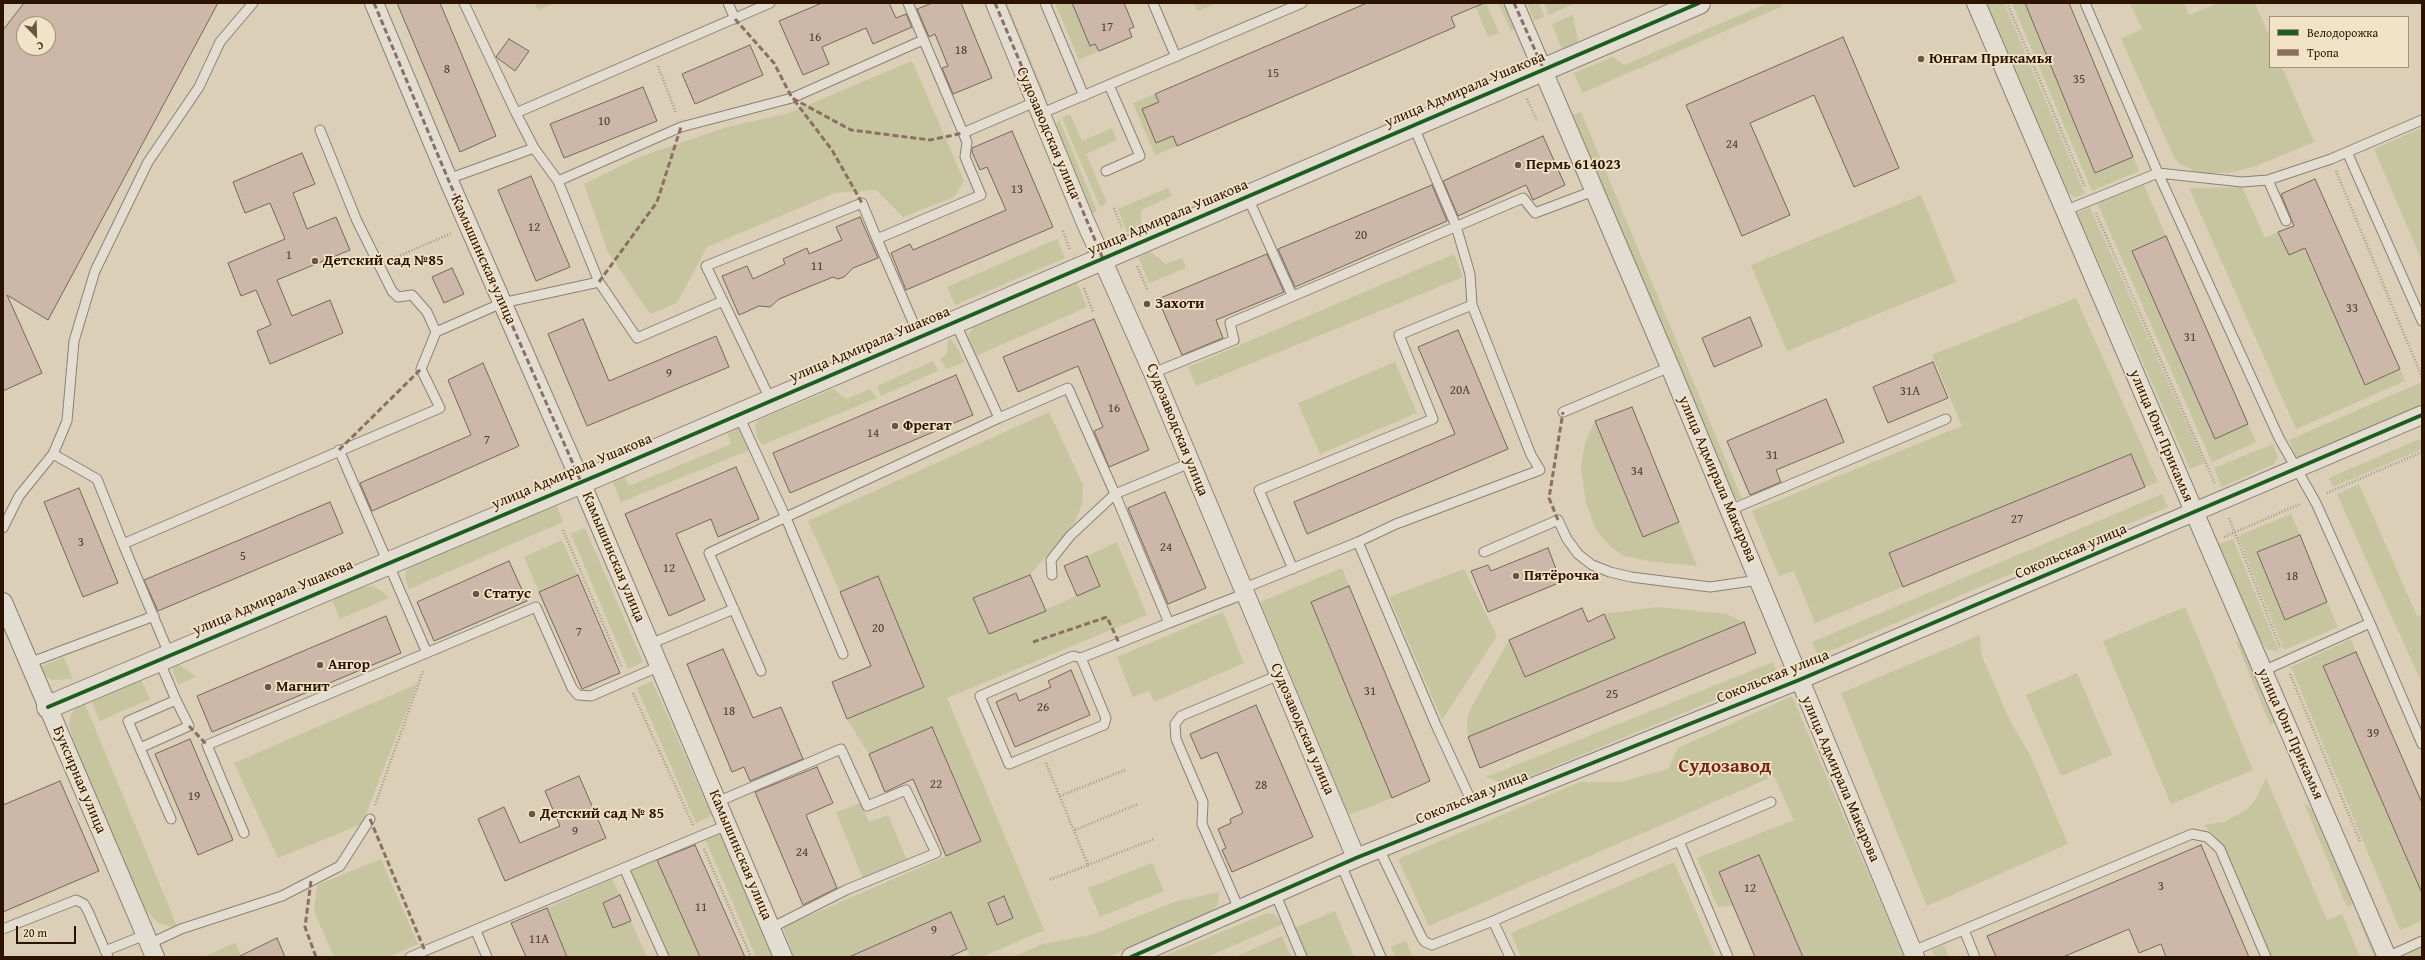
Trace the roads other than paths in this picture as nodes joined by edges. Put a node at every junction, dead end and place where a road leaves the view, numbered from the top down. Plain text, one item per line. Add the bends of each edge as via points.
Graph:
1 (253, 3) edge
2 (374, 3) edge
3 (464, 3) edge
4 (728, 3) edge
5 (770, 3) edge
6 (908, 3) edge
7 (995, 3) edge
8 (1045, 3) edge
9 (1153, 3) edge
10 (1302, 3) edge
11 (1514, 3) edge
12 (1699, 3) edge
13 (1976, 3) edge
14 (2085, 3) edge
15 (735, 19) junction
16 (923, 40) junction
17 (1176, 57) junction
18 (1543, 68) junction
19 (1109, 85) junction
20 (1084, 96) junction
21 (1038, 108) junction
22 (516, 112) junction
23 (2422, 120) edge
24 (1413, 125) junction
25 (320, 130) dead end
26 (963, 132) junction
27 (534, 148) junction
28 (2347, 152) junction
29 (1106, 170) dead end
30 (2158, 173) junction
31 (448, 179) junction
32 (2268, 180) junction
33 (558, 181) junction
34 (1596, 190) junction
35 (1248, 198) junction
36 (2064, 211) junction
37 (2286, 221) dead end
38 (1456, 226) junction
39 (878, 239) junction
40 (1102, 259) junction
41 (599, 282) junction
42 (1292, 295) junction
43 (723, 301) junction
44 (502, 303) junction
45 (1472, 305) junction
46 (2422, 321) edge
47 (955, 322) junction
48 (436, 332) junction
49 (919, 336) junction
50 (1670, 367) junction
51 (1154, 373) junction
52 (771, 401) junction
53 (1563, 412) dead end
54 (738, 414) junction
55 (2422, 415) edge
56 (999, 418) junction
57 (1946, 419) dead end
58 (339, 450) junction
59 (53, 454) junction
60 (1190, 463) junction
61 (2296, 470) junction
62 (581, 482) junction
63 (1115, 494) junction
64 (1730, 510) junction
65 (2194, 513) junction
66 (786, 518) junction
67 (3, 528) edge
68 (1358, 542) junction
69 (123, 544) junction
70 (1484, 552) dead end
71 (388, 562) junction
72 (1293, 569) junction
73 (1052, 575) dead end
74 (1759, 580) junction
75 (1243, 591) junction
76 (3, 602) edge
77 (734, 610) junction
78 (154, 616) junction
79 (1169, 623) junction
80 (2370, 623) junction
81 (650, 644) junction
82 (427, 653) junction
83 (844, 654) dead end
84 (164, 658) junction
85 (1081, 658) junction
86 (29, 663) junction
87 (660, 666) junction
88 (761, 671) dead end
89 (2263, 671) junction
90 (1279, 675) junction
91 (1799, 680) junction
92 (176, 700) junction
93 (48, 707) junction
94 (2422, 744) edge
95 (140, 748) junction
96 (717, 802) junction
97 (1771, 802) dead end
98 (1475, 809) junction
99 (171, 819) dead end
100 (370, 819) road end
101 (727, 825) junction
102 (244, 832) dead end
103 (1679, 841) junction
104 (1379, 849) junction
105 (1349, 862) junction
106 (624, 868) junction
107 (1275, 894) junction
108 (1239, 909) junction
109 (1493, 921) junction
110 (771, 928) junction
111 (3, 929) edge
112 (1964, 930) junction
113 (476, 931) junction
114 (2422, 941) edge
115 (150, 945) edge
116 (107, 954) edge
117 (1914, 954) edge
118 (410, 957) edge
119 (488, 957) edge
120 (664, 957) edge
121 (783, 957) edge
122 (1131, 957) edge
123 (1302, 957) edge
124 (1381, 957) edge
125 (1510, 957) edge
126 (1728, 957) edge
127 (1975, 957) edge
128 (2266, 957) edge
129 (2387, 957) edge

1 - 59 lane via 220,42 199,86 148,162 95,270 74,341 67,421
2 - 31 street, Камышинская улица
3 - 22 lane
4 - 15 lane
5 - 15 lane
6 - 16 lane
7 - 21 street, Судозаводская улица
8 - 20 lane
9 - 17 lane
10 - 17 lane
11 - 18 street, улица Адмирала Макарова
12 - 18 street, улица Адмирала Ушакова
13 - 36 street, улица Юнг Прикамья
14 - 30 lane
15 - 22 lane
16 - 26 lane
16 - 33 lane via 792,98 681,127
17 - 19 lane
18 - 24 street, улица Адмирала Ушакова
18 - 34 street, улица Адмирала Макарова
19 - 20 lane
19 - 29 lane via 1140,156
20 - 21 lane
21 - 26 lane
21 - 40 street, Судозаводская улица
22 - 27 lane
23 - 28 lane
24 - 35 street, улица Адмирала Ушакова
24 - 38 lane
25 - 48 lane via 358,221 394,295 398,297 408,294 415,298 427,312
26 - 39 lane via 967,142 965,157 982,195
27 - 31 lane
27 - 33 lane
28 - 32 lane
28 - 46 lane
30 - 32 lane via 2242,182
30 - 36 lane
30 - 61 lane
31 - 44 street, Камышинская улица
32 - 37 lane
33 - 41 lane
34 - 38 lane via 1535,213 1523,198
34 - 50 street, улица Адмирала Макарова
35 - 40 street, улица Адмирала Ушакова
35 - 42 lane
36 - 65 street, улица Юнг Прикамья
38 - 42 lane
38 - 45 lane via 1470,274
39 - 43 lane via 862,203 706,266
39 - 49 lane
40 - 47 street, улица Адмирала Ушакова
40 - 51 street, Судозаводская улица
41 - 43 lane via 637,338
41 - 44 lane
42 - 51 lane via 1230,323 1234,340
43 - 52 lane
44 - 48 lane
44 - 62 street, Камышинская улица
45 - 68 lane via 1531,454 1540,470 1396,524
45 - 72 lane via 1399,335 1433,419 1259,490
47 - 49 street, улица Адмирала Ушакова
47 - 56 lane
48 - 58 lane via 421,369 440,408
49 - 52 street, улица Адмирала Ушакова
50 - 53 lane
50 - 64 street, улица Адмирала Макарова
51 - 60 street, Судозаводская улица
52 - 54 street, улица Адмирала Ушакова
54 - 62 street, улица Адмирала Ушакова
54 - 66 lane
55 - 61 street, Сокольская улица
56 - 63 lane via 1068,388
56 - 66 lane
57 - 64 lane
58 - 69 lane
58 - 71 lane
59 - 67 lane via 19,496
59 - 69 lane via 97,479
60 - 63 lane
60 - 75 street, Судозаводская улица
61 - 65 street, Сокольская улица
61 - 80 lane via 2314,499
62 - 71 street, улица Адмирала Ушакова
62 - 81 street, Камышинская улица
63 - 73 lane via 1070,536 1051,560
63 - 79 lane
64 - 74 street, улица Адмирала Макарова
65 - 89 street, улица Юнг Прикамья
65 - 91 street, Сокольская улица
66 - 77 lane via 709,553
66 - 83 lane
68 - 72 lane
68 - 98 lane via 1436,725
69 - 78 lane
70 - 74 lane via 1558,520 1578,554 1610,572 1710,587
71 - 82 lane
71 - 84 street, улица Адмирала Ушакова
72 - 75 lane
74 - 91 street, улица Адмирала Макарова
75 - 79 lane
75 - 90 street, Судозаводская улица
76 - 86 street, Буксирная улица
77 - 81 lane
77 - 88 lane
78 - 84 lane
78 - 86 lane
79 - 85 lane
80 - 89 lane
80 - 94 lane
81 - 87 street, Камышинская улица
82 - 87 lane via 536,607 572,688 578,695 591,696
82 - 102 lane via 207,745
84 - 92 lane
84 - 93 street, улица Адмирала Ушакова
85 - 85 lane via 1106,722 1104,725 1009,764 980,696 1073,656
86 - 93 street, Буксирная улица
87 - 96 street, Камышинская улица
89 - 129 street, улица Юнг Прикамья
90 - 105 street, Судозаводская улица
90 - 108 lane via 1181,716 1175,724 1176,739 1203,802 1202,824
91 - 98 street, Сокольская улица
91 - 117 street, улица Адмирала Макарова
92 - 95 lane via 128,721
92 - 95 lane via 189,726
93 - 115 street, Буксирная улица
95 - 99 lane
96 - 101 street, Камышинская улица
96 - 110 lane via 841,749 867,806 906,790 936,853 846,890
97 - 103 lane
98 - 104 street, Сокольская улица
100 - 115 lane via 340,866 282,896 181,929
101 - 106 lane
101 - 110 street, Камышинская улица
103 - 109 lane
103 - 126 lane
104 - 105 street, Сокольская улица
104 - 109 lane via 1425,942 1432,945 1442,942
105 - 107 street, Сокольская улица
105 - 124 lane
106 - 113 lane
106 - 120 lane
107 - 108 street, Сокольская улица
107 - 123 lane
108 - 122 street, Сокольская улица
109 - 125 lane
110 - 121 street, Камышинская улица
111 - 116 lane via 76,900 84,904
112 - 117 lane
112 - 127 lane
112 - 128 lane via 2183,836 2199,834 2207,837 2220,849
113 - 118 lane
113 - 119 lane
114 - 129 lane
115 - 116 lane

